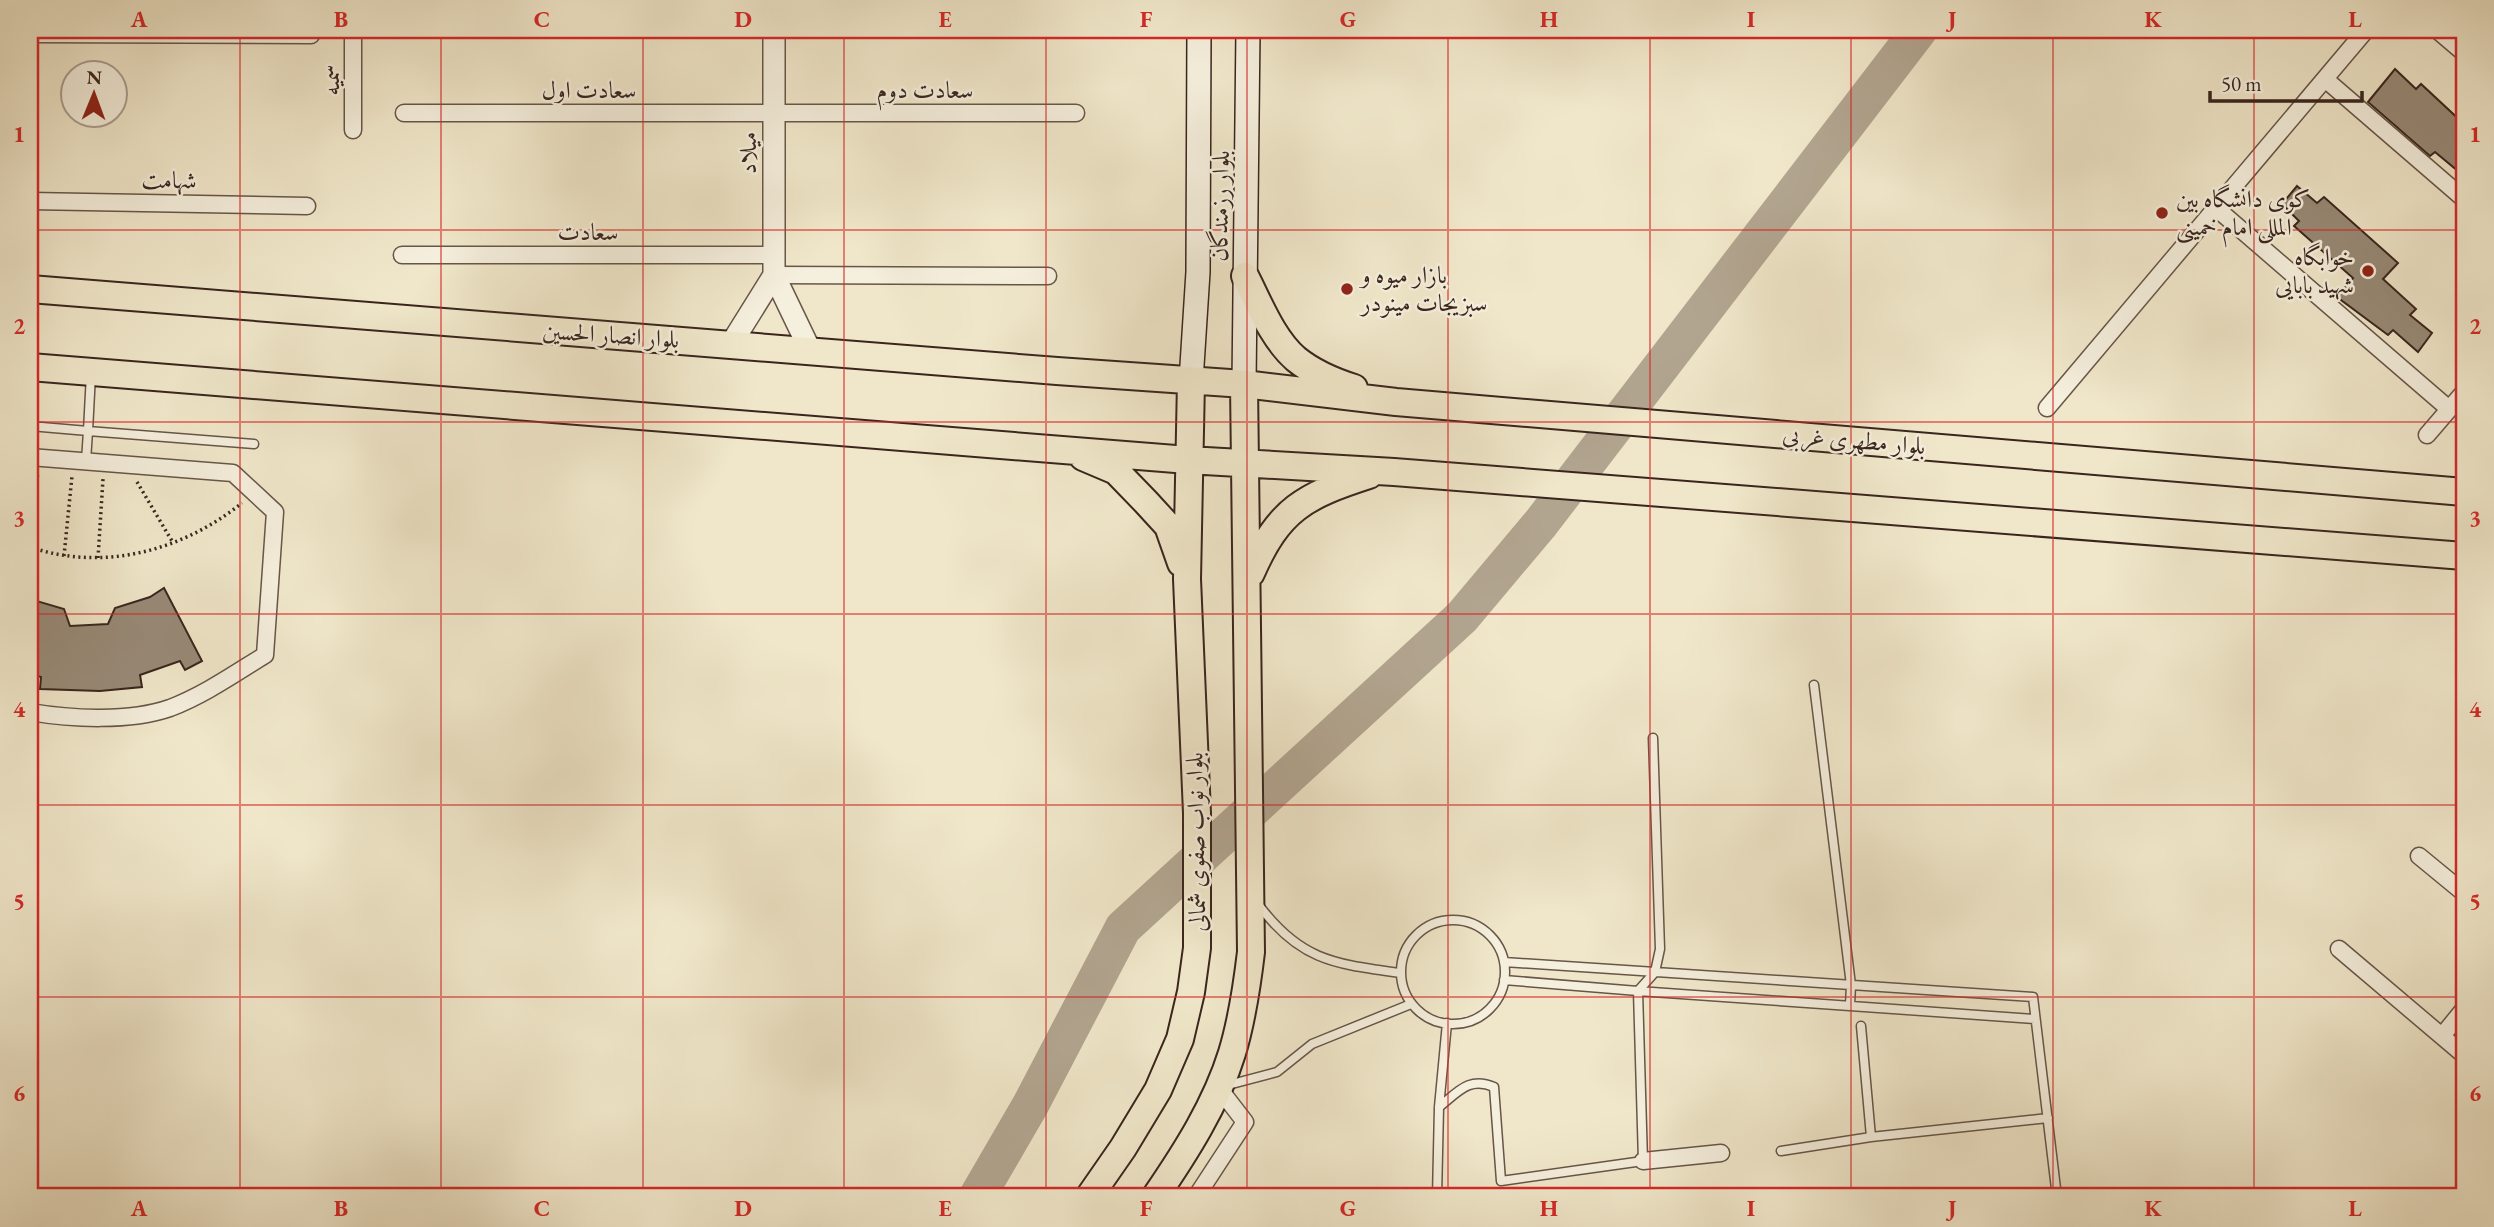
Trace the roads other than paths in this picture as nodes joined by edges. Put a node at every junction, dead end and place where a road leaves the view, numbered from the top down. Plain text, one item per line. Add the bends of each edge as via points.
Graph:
1 (354, 30) edge
2 (774, 30) edge
3 (1199, 30) edge
4 (1248, 30) edge
5 (2366, 30) edge
6 (2437, 30) edge
7 (30, 34) edge
8 (310, 35) dead end
9 (2464, 52) edge
10 (2325, 79) junction
11 (404, 113) dead end
12 (774, 113) junction
13 (1076, 113) dead end
14 (353, 130) dead end
15 (2464, 199) edge
16 (30, 201) edge
17 (307, 206) dead end
18 (2216, 208) junction
19 (402, 255) dead end
20 (774, 265) junction
21 (1048, 275) dead end
22 (1245, 276) junction
23 (30, 289) edge
24 (731, 344) junction
25 (810, 350) junction
26 (30, 367) edge
27 (91, 372) junction
28 (1191, 381) junction
29 (1244, 384) junction
30 (2464, 392) edge
31 (1396, 402) junction
32 (2047, 408) dead end
33 (2449, 409) junction
34 (30, 426) edge
35 (88, 431) junction
36 (2427, 435) dead end
37 (254, 444) dead end
38 (1048, 447) junction
39 (30, 457) edge
40 (1188, 460) junction
41 (80, 461) junction
42 (1246, 463) junction
43 (1378, 472) junction
44 (2464, 492) edge
45 (2464, 556) edge
46 (1187, 579) junction
47 (1247, 581) junction
48 (1814, 685) dead end
49 (30, 712) edge
50 (1653, 738) dead end
51 (2419, 856) dead end
52 (1251, 894) junction
53 (2464, 894) edge
54 (2339, 949) dead end
55 (1504, 962) junction
56 (1655, 972) junction
57 (1401, 973) junction
58 (1504, 980) junction
59 (1851, 985) junction
60 (1637, 991) junction
61 (1411, 1004) junction
62 (1850, 1005) junction
63 (2464, 1009) edge
64 (2035, 1018) junction
65 (1447, 1023) junction
66 (1861, 1026) dead end
67 (2442, 1036) junction
68 (2464, 1055) edge
69 (1218, 1087) junction
70 (1439, 1107) junction
71 (2048, 1118) junction
72 (1871, 1137) junction
73 (1781, 1151) dead end
74 (1721, 1153) dead end
75 (1643, 1161) junction
76 (1089, 1197) edge
77 (1155, 1197) edge
78 (1196, 1197) edge
79 (1437, 1197) edge
80 (2057, 1197) edge

1 - 14 street, سمیه
2 - 12 street, میلاد
3 - 28 main road, بلوار رزمندگان via 1198,272
4 - 22 main road, بلوار رزمندگان
5 - 10 street
6 - 9 street
7 - 8 street
10 - 15 street
10 - 18 street
11 - 12 street, سعادت اول
12 - 13 street, سعادت دوم
12 - 20 street, میلاد
16 - 17 street, شهامت
18 - 32 street
18 - 33 street
19 - 20 street, سعادت
20 - 21 street, سعادت
20 - 24 street
20 - 25 street
22 - 29 main road, بلوار رزمندگان
22 - 31 main road via 1273,329 1296,359 1335,382
23 - 24 main road, بلوار انصار الحسین
24 - 25 main road, بلوار انصار الحسین
25 - 28 main road, بلوار انصار الحسین
26 - 27 main road
27 - 35 lane
27 - 38 main road
28 - 29 main road, بلوار انصار الحسین
28 - 40 main road, بلوار نواب صفوی شمالی
29 - 31 main road, بلوار مطهری غربی
29 - 42 main road
30 - 33 street
31 - 44 main road, بلوار مطهری غربی
33 - 36 street
34 - 35 lane
35 - 37 lane
35 - 41 lane
38 - 40 main road
38 - 46 main road via 1115,471 1168,526
39 - 41 street
40 - 42 main road
40 - 46 main road, بلوار نواب صفوی شمالی
41 - 49 street via 233,473 275,512 265,655 167,709 69,719
42 - 43 main road
42 - 47 main road
43 - 45 main road
43 - 47 main road via 1308,498 1279,521
46 - 76 main road, بلوار نواب صفوی شمالی via 1197,813 1197,948 1191,992 1180,1039 1158,1090
47 - 52 main road
48 - 59 lane
50 - 56 lane via 1660,949
51 - 53 street
52 - 57 lane via 1275,926 1307,951 1336,963
52 - 69 main road via 1245,1002 1232,1055
54 - 67 street
55 - 56 lane
55 - 57 lane via 1486,932 1452,920 1421,930 1403,957
55 - 58 lane
56 - 59 lane
56 - 60 lane
57 - 61 lane
58 - 60 lane
58 - 65 lane via 1488,1011 1472,1020
59 - 62 lane
59 - 64 lane via 2033,997
60 - 62 lane
60 - 75 lane
61 - 65 lane via 1423,1015
61 - 69 lane via 1312,1044 1277,1072
62 - 64 lane
63 - 67 street
64 - 71 lane
65 - 70 lane
66 - 72 lane
67 - 68 street
69 - 77 main road
69 - 78 street via 1245,1122
70 - 75 lane via 1468,1084 1482,1082 1494,1087 1501,1181
70 - 79 lane
71 - 72 lane
71 - 80 lane
72 - 73 lane
74 - 75 street

